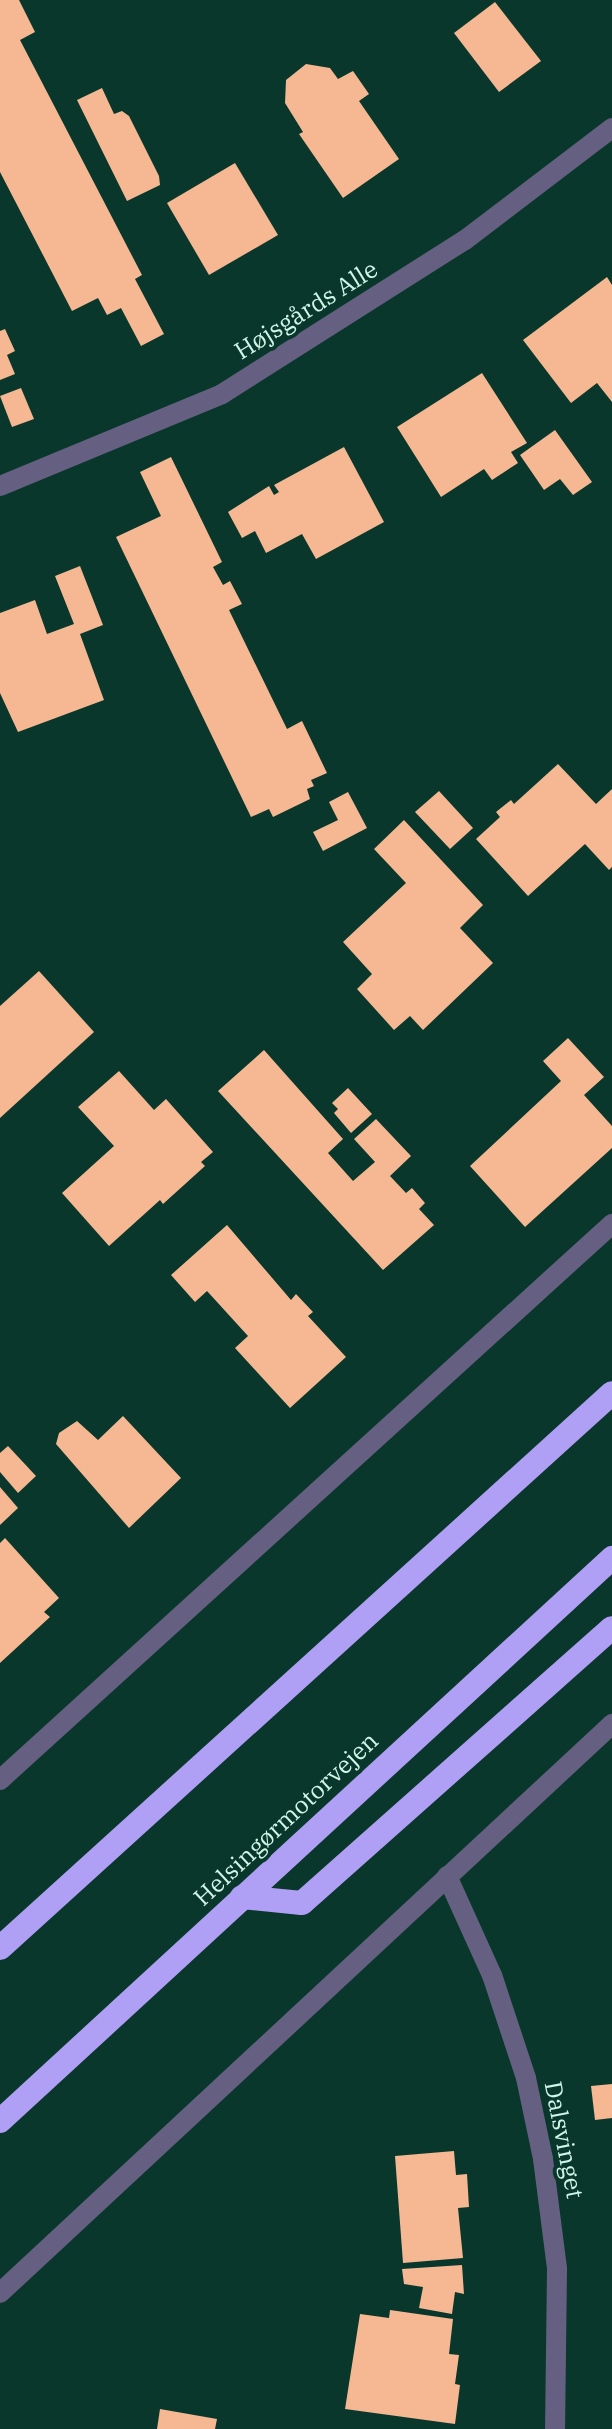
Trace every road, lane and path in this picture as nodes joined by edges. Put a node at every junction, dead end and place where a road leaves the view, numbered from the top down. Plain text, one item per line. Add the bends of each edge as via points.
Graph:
1 (612, 128) edge
2 (0, 486) edge
3 (612, 1224) edge
4 (612, 1393) edge
5 (612, 1558) edge
6 (612, 1628) edge
7 (612, 1724) edge
8 (0, 1780) edge
9 (447, 1876) junction
10 (242, 1897) junction
11 (0, 1948) edge
12 (0, 2121) edge
13 (0, 2293) edge
14 (555, 2429) edge

1 - 2 street, Højsgårds Alle via 465,240 222,394
3 - 8 street
4 - 11 highway
5 - 10 highway, Helsingørmotorvejen
6 - 10 highway via 302,1903
7 - 9 street
9 - 13 street
9 - 14 street, Dalsvinget via 492,1975 526,2078 543,2159 557,2269
10 - 12 highway, Helsingørmotorvejen

